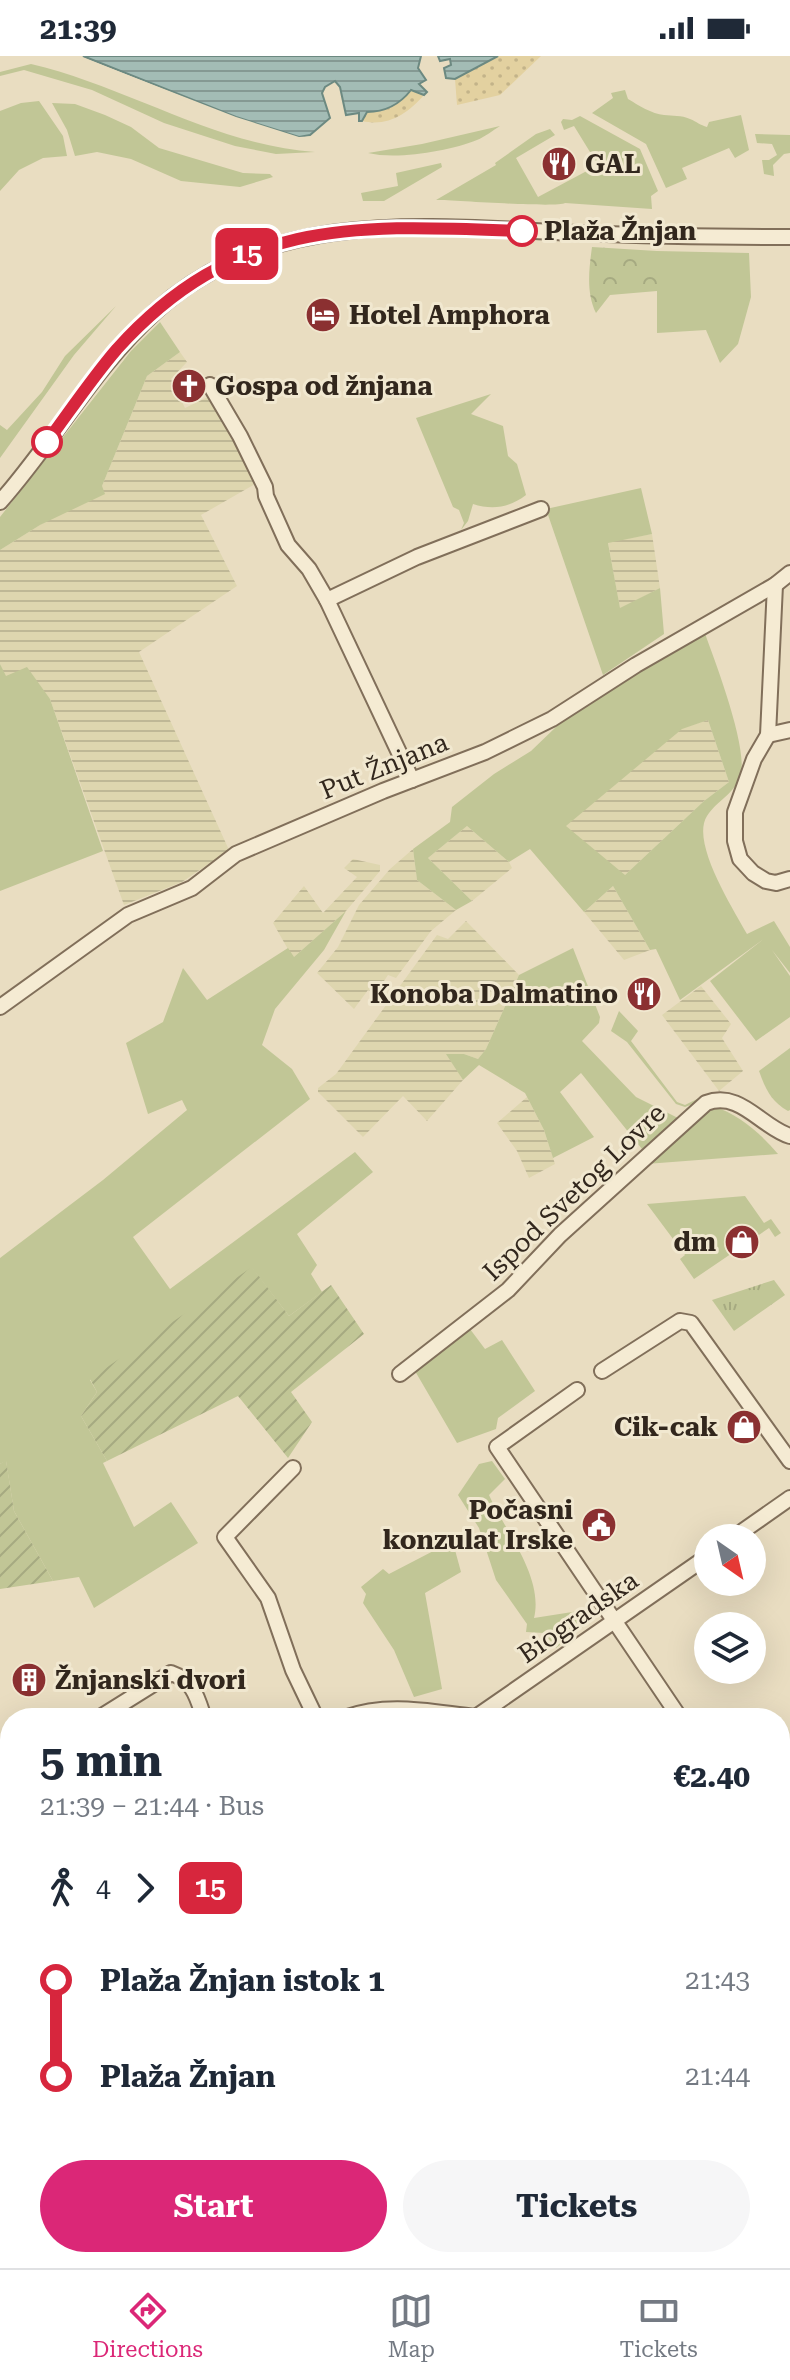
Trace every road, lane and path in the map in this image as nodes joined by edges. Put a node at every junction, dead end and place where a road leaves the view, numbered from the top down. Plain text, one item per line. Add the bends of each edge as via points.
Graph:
1 (790, 237) edge
2 (210, 385) dead end
3 (0, 502) edge
4 (541, 509) dead end
5 (790, 573) edge
6 (775, 585) junction
7 (327, 600) junction
8 (790, 730) edge
9 (768, 735) junction
10 (412, 780) junction
11 (783, 881) edge
12 (0, 1007) edge
13 (790, 1136) edge
14 (602, 1371) dead end
15 (400, 1374) dead end
16 (577, 1390) dead end
17 (790, 1461) edge
18 (293, 1468) dead end
19 (790, 1498) edge
20 (753, 1524) edge
21 (694, 1566) edge
22 (613, 1622) junction
23 (114, 1708) edge
24 (201, 1708) edge
25 (311, 1708) edge
26 (489, 1708) edge
27 (673, 1708) edge

1 - 3 street via 352,229 267,246 209,273 159,308 96,375
2 - 7 street via 265,487 288,545
4 - 7 street via 417,557
5 - 6 street, Put Žnjana
6 - 9 street
6 - 10 street, Put Žnjana via 552,719
7 - 10 street
8 - 9 street
9 - 11 street via 735,812 735,841 740,859 753,873 766,881
10 - 12 street, Put Žnjana via 236,854 192,888 128,915
13 - 15 street, Ispod Svetog Lovre via 743,1106 726,1100 706,1103 560,1235 508,1290
14 - 17 street via 680,1321 691,1323
16 - 22 street via 497,1447
18 - 25 street via 225,1537 268,1598
19 - 20 street
21 - 22 street, Biogradska
22 - 26 street, Biogradska
22 - 27 street
23 - 24 street via 171,1673 194,1688

